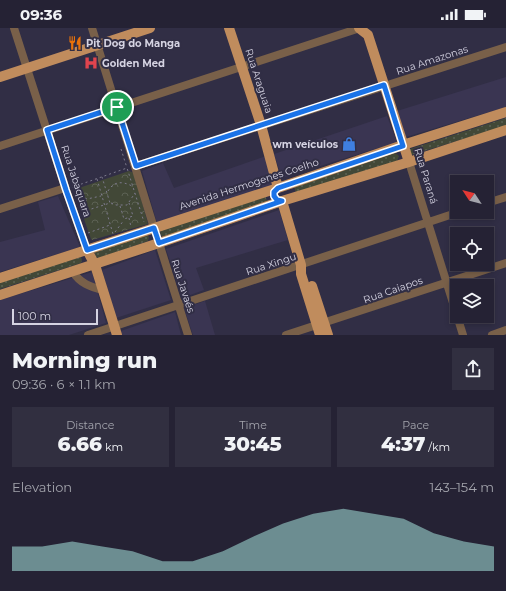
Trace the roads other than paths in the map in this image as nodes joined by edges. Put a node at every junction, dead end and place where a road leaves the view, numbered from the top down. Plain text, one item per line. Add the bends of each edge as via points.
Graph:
1 (14, 28) edge
2 (92, 28) edge
3 (150, 28) edge
4 (229, 28) edge
5 (360, 28) edge
6 (97, 46) junction
7 (506, 47) edge
8 (242, 66) junction
9 (26, 68) junction
10 (0, 77) edge
11 (384, 85) junction
12 (117, 107) junction
13 (506, 112) edge
14 (261, 125) junction
15 (47, 130) junction
16 (506, 130) edge
17 (0, 146) edge
18 (403, 146) junction
19 (409, 162) junction
20 (136, 166) junction
21 (69, 187) junction
22 (278, 188) junction
23 (506, 197) edge
24 (282, 201) junction
25 (494, 201) edge
26 (0, 209) edge
27 (450, 215) edge
28 (427, 222) junction
29 (154, 228) junction
30 (159, 243) junction
31 (87, 250) junction
32 (506, 263) edge
33 (95, 265) junction
34 (301, 265) junction
35 (73, 272) junction
36 (0, 278) edge
37 (446, 282) junction
38 (103, 290) junction
39 (0, 295) edge
40 (178, 305) junction
41 (320, 328) edge
42 (506, 330) edge
43 (115, 331) edge
44 (88, 335) edge
45 (188, 335) edge
46 (286, 335) edge
47 (328, 335) edge
48 (463, 335) edge
49 (492, 335) edge

1 - 9 street, Rua Jabaquara
2 - 6 street
3 - 6 main road
4 - 8 main road, Rua Araguaia
5 - 8 street
5 - 11 main road, Rua Paraná via 368,35
6 - 9 main road
6 - 12 street
7 - 11 street, Rua Amazonas
8 - 12 street
8 - 14 main road, Rua Araguaia
9 - 10 main road
9 - 15 street, Rua Jabaquara
11 - 14 street, Rua Amazonas
11 - 18 main road, Rua Paraná
12 - 15 street
12 - 20 street
13 - 18 main road, Avenida Hermogenes Coelho
14 - 20 street, Rua Amazonas
14 - 22 main road, Rua Araguaia
15 - 17 street
15 - 21 street, Rua Jabaquara
16 - 19 main road
18 - 19 main road, Rua Paraná
18 - 22 main road, Avenida Hermogenes Coelho
19 - 24 main road
19 - 28 street, Rua Paraná
20 - 29 street
21 - 26 street
21 - 31 street, Rua Jabaquara
22 - 24 main road, Rua Araguaia via 285,189 287,193
22 - 29 main road, Avenida Hermogenes Coelho
23 - 25 street
24 - 30 main road
24 - 34 main road
27 - 28 street, Rua Xingu
28 - 34 street, Rua Xingu
28 - 37 street, Rua Paraná
29 - 30 main road
29 - 31 main road, Avenida Hermogenes Coelho
30 - 33 main road
30 - 40 street, Rua Javaés
31 - 33 main road
31 - 36 main road, Avenida Hermogenes Coelho
32 - 37 street, Rua Caiapos
33 - 35 main road
33 - 38 main road
34 - 40 street, Rua Xingu
34 - 41 main road via 306,271
35 - 38 street via 78,279 91,287
35 - 39 main road
37 - 41 street, Rua Caiapos
37 - 48 street, Rua Paraná
38 - 43 main road
40 - 43 street, Rua Xingu
40 - 45 street, Rua Javaés
41 - 46 street, Rua Caiapos
41 - 47 main road
42 - 49 street
43 - 44 street, Rua Xingu

